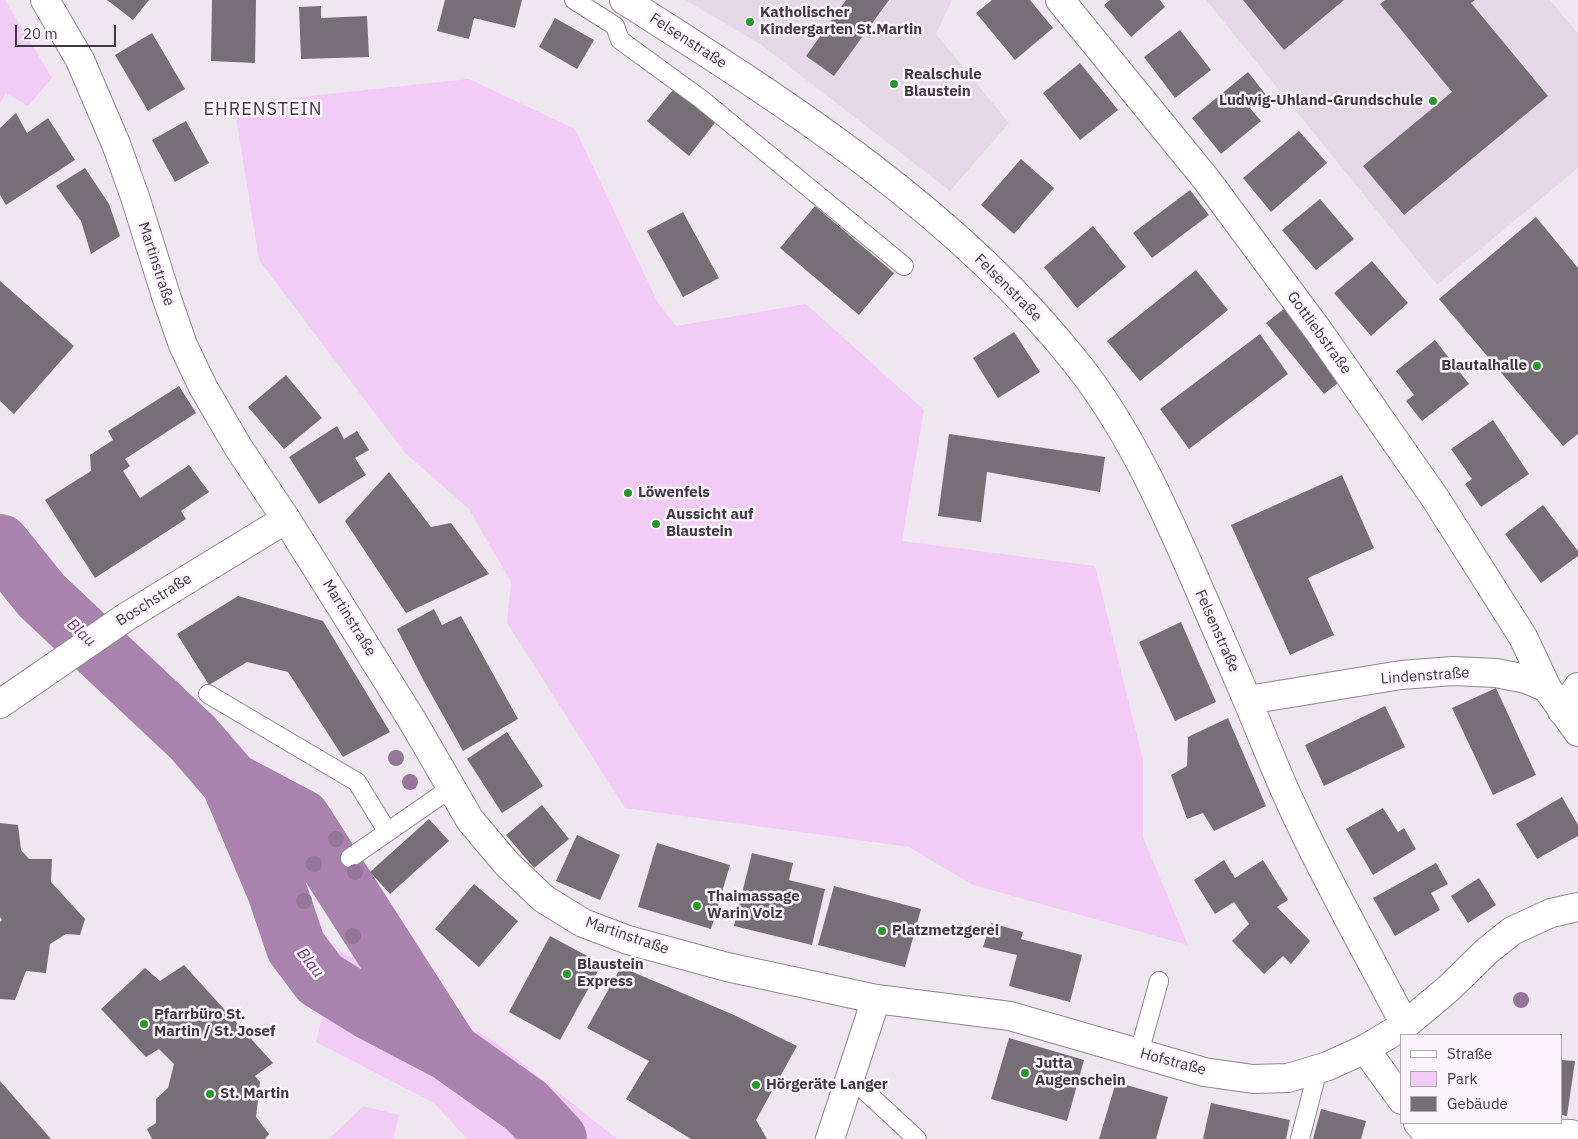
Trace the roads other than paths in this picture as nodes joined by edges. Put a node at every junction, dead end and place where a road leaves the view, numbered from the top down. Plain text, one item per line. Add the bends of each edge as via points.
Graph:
1 (45, 0) edge
2 (574, 0) edge
3 (624, 0) edge
4 (1060, 0) edge
5 (904, 266) dead end
6 (286, 520) junction
7 (1578, 687) edge
8 (1547, 688) junction
9 (208, 694) dead end
10 (1248, 700) junction
11 (0, 704) edge
12 (1570, 722) edge
13 (451, 788) junction
14 (387, 831) junction
15 (350, 858) dead end
16 (1578, 907) edge
17 (1160, 981) dead end
18 (876, 999) junction
19 (1404, 1025) junction
20 (1365, 1049) junction
21 (1139, 1053) junction
22 (1318, 1069) junction
23 (850, 1077) junction
24 (1400, 1097) edge
25 (1419, 1124) edge
26 (830, 1139) edge
27 (917, 1139) edge
28 (1300, 1139) edge
29 (1570, 1139) edge

1 - 6 street, Martinstraße via 80,60 116,144 183,345 238,447
2 - 5 lane via 615,26 620,40 701,99
3 - 10 street, Felsenstraße via 748,79 904,193 1031,310 1079,366 1130,442 1173,529
4 - 8 street, Gottliebstraße via 1206,179 1320,333 1435,498 1523,637
6 - 11 street, Boschstraße via 126,617
6 - 13 street, Martinstraße
7 - 12 street
8 - 10 street, Lindenstraße via 1526,679 1496,673 1453,671 1387,677
8 - 12 street
9 - 14 lane via 357,782
10 - 19 street via 1292,806
13 - 14 lane
13 - 18 street, Martinstraße via 470,820 507,864 544,899 583,923 628,940 727,967
14 - 15 lane
16 - 19 street, Hofstraße via 1551,913 1512,931 1486,950 1448,990
17 - 21 lane
18 - 21 street, Hofstraße via 1010,1016
18 - 23 street
19 - 20 street, Hofstraße
20 - 22 street, Hofstraße
20 - 24 street
21 - 22 street, Hofstraße via 1204,1072 1253,1079 1288,1078
22 - 28 lane
23 - 26 street
23 - 27 lane
25 - 29 street via 1423,1129 1571,1134

